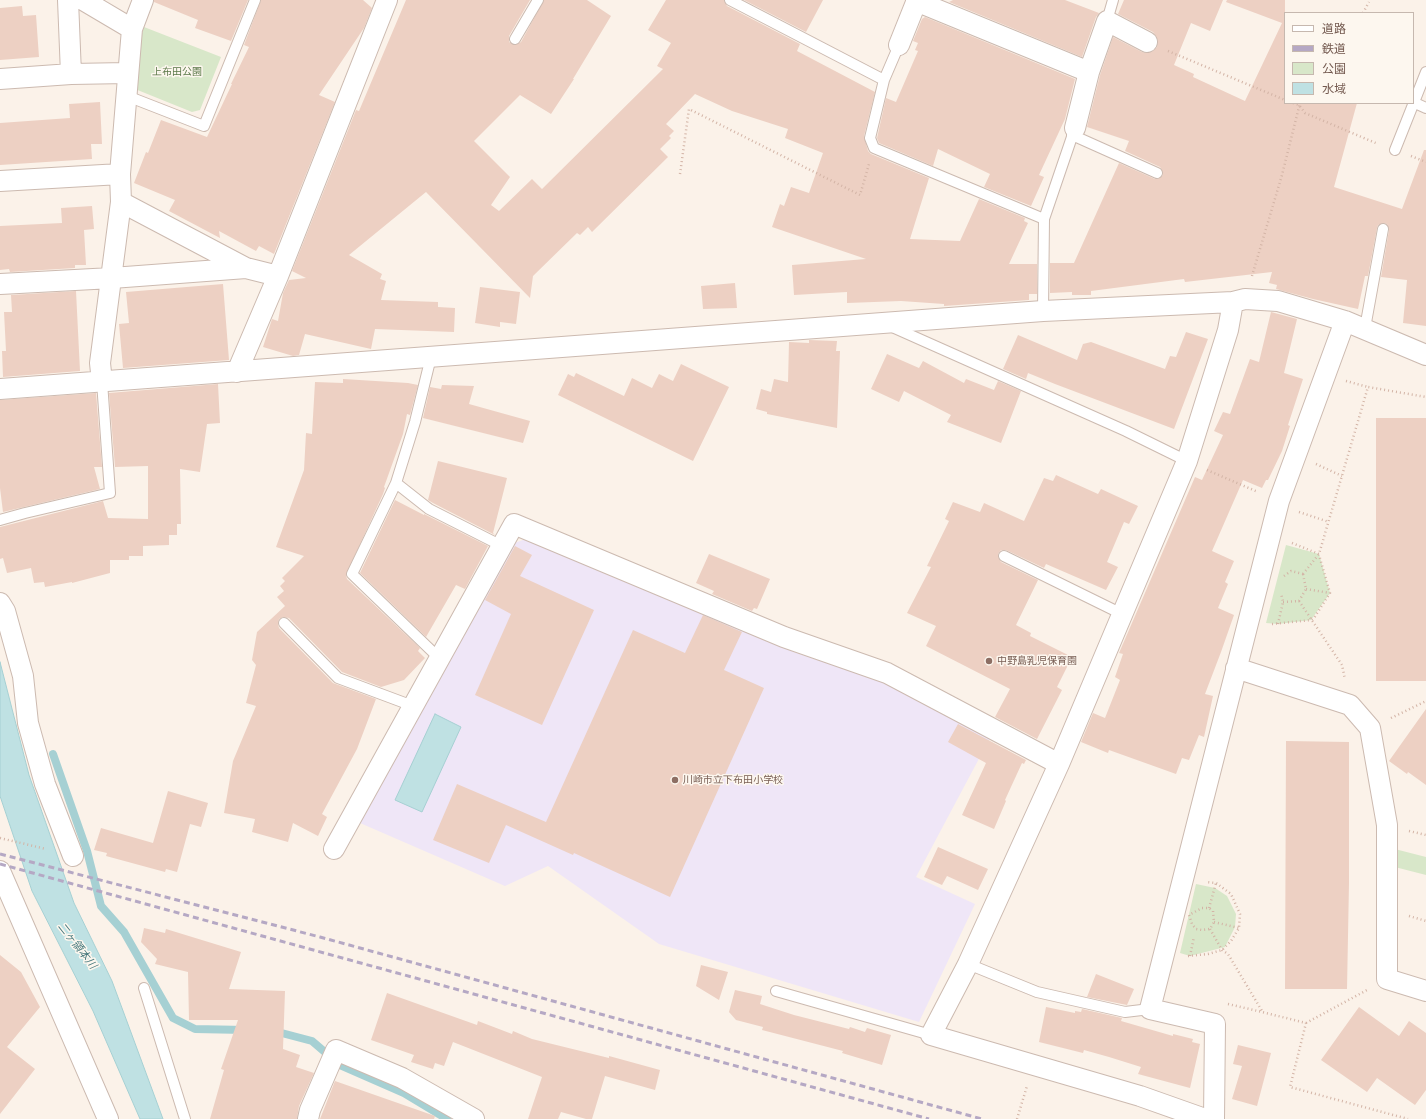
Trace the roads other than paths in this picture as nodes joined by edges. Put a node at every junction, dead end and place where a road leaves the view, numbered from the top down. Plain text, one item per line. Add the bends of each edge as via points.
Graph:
1 (68, 0) edge
2 (83, 0) edge
3 (143, 0) edge
4 (255, 0) edge
5 (387, 0) edge
6 (538, 0) edge
7 (730, 0) edge
8 (917, 0) edge
9 (1113, 0) edge
10 (1107, 21) junction
11 (132, 30) junction
12 (515, 39) dead end
13 (1147, 42) road end
14 (899, 45) joint
15 (1088, 72) junction
16 (1426, 72) edge
17 (71, 74) junction
18 (127, 74) junction
19 (0, 79) edge
20 (884, 80) junction
21 (127, 96) junction
22 (1415, 103) junction
23 (1426, 108) edge
24 (1073, 132) junction
25 (1396, 150) road end
26 (1157, 173) dead end
27 (120, 174) junction
28 (0, 181) edge
29 (121, 202) junction
30 (1044, 219) junction
31 (1383, 229) dead end
32 (246, 268) junction
33 (278, 276) junction
34 (112, 278) junction
35 (0, 284) edge
36 (1239, 301) junction
37 (1043, 311) junction
38 (1345, 321) junction
39 (882, 323) junction
40 (1365, 328) junction
41 (1426, 355) edge
42 (431, 357) junction
43 (237, 372) junction
44 (102, 382) junction
45 (0, 389) edge
46 (1187, 461) junction
47 (396, 483) junction
48 (0, 520) edge
49 (502, 546) junction
50 (1004, 556) dead end
51 (0, 603) edge
52 (1122, 614) junction
53 (284, 623) dead end
54 (439, 658) junction
55 (1236, 668) junction
56 (413, 706) junction
57 (1059, 764) junction
58 (334, 849) dead end
59 (73, 856) road end
60 (0, 871) edge
61 (968, 964) junction
62 (144, 988) dead end
63 (1426, 990) edge
64 (776, 991) dead end
65 (1150, 1009) junction
66 (931, 1035) junction
67 (108, 1119) edge
68 (185, 1119) edge
69 (308, 1119) edge
70 (474, 1119) edge
71 (1205, 1119) edge
72 (1214, 1119) edge

1 - 17 street
2 - 11 street
3 - 11 street
4 - 21 lane via 204,126
5 - 33 street
6 - 12 lane
7 - 20 lane
8 - 14 street
8 - 15 street
9 - 10 lane
10 - 13 street
10 - 15 street
11 - 18 street
14 - 20 lane
15 - 24 street
16 - 22 lane
17 - 18 street
17 - 19 street
18 - 21 street
20 - 30 lane via 870,138 874,148
21 - 27 street
22 - 23 lane
22 - 25 lane
24 - 26 lane
24 - 30 lane
27 - 28 street
27 - 29 street
29 - 32 street
29 - 34 street
30 - 37 lane
31 - 40 lane
32 - 33 street
32 - 34 street
33 - 43 street
34 - 35 street
34 - 44 street via 100,363
36 - 37 street
36 - 38 street via 1278,301
36 - 46 street
37 - 39 street
38 - 40 street
38 - 55 street via 1279,501
39 - 42 street
39 - 46 lane via 1126,431
40 - 41 street
42 - 43 street
42 - 47 lane via 416,422
43 - 44 street
44 - 45 street
44 - 48 lane via 110,494
46 - 52 street
47 - 49 lane via 429,509
47 - 54 lane via 352,574
49 - 54 street
49 - 57 street via 514,524 784,637 887,673
50 - 52 lane
51 - 59 street via 5,611 23,676 28,723 45,784
52 - 57 street
53 - 56 lane via 338,678
54 - 56 street
55 - 63 street via 1350,705 1370,728 1387,825 1387,979
55 - 65 street
56 - 58 street
57 - 61 street
60 - 67 street
61 - 65 lane via 1037,992 1125,1012
61 - 66 street
62 - 68 lane
64 - 66 lane
65 - 72 street via 1215,1024
66 - 71 street via 1140,1096
69 - 70 street via 336,1050 402,1078

